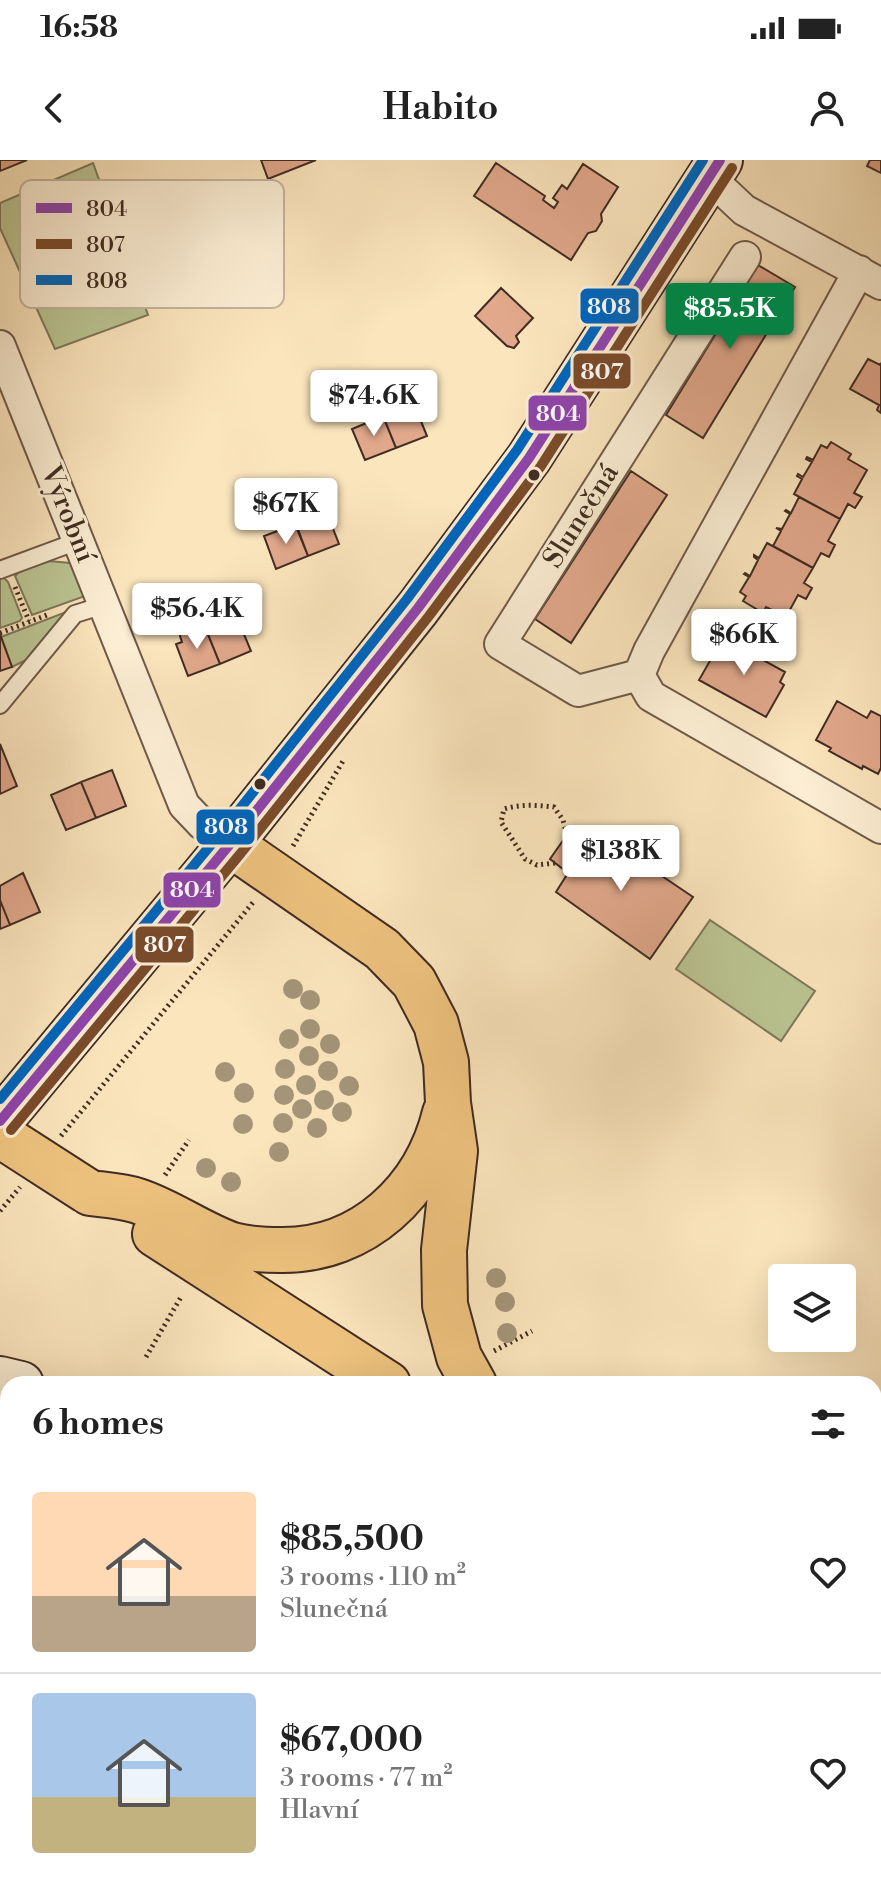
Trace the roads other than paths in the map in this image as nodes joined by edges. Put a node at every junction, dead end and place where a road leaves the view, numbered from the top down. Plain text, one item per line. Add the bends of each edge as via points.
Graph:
1 (715, 168) edge
2 (745, 257) dead end
3 (870, 278) edge
4 (0, 346) edge
5 (78, 541) junction
6 (4, 568) edge
7 (104, 605) junction
8 (639, 675) junction
9 (0, 705) edge
10 (881, 828) edge
11 (230, 844) junction
12 (448, 1103) junction
13 (0, 1121) edge
14 (0, 1135) edge
15 (88, 1192) junction
16 (483, 1368) edge
17 (376, 1376) edge

1 - 3 street via 744,210
1 - 11 main road via 529,458 418,608
2 - 8 street, Slunečná via 500,644 578,691
3 - 8 street
4 - 5 street, Výrobní
5 - 6 lane
5 - 7 street, Výrobní
7 - 9 lane via 75,614
7 - 11 street, Výrobní via 184,805
8 - 10 street via 651,696
11 - 12 main road via 382,949 414,982 442,1043
11 - 13 main road
12 - 15 main road via 432,1151 405,1193 366,1227 320,1247 267,1250 234,1245 137,1201
12 - 16 main road via 455,1151 444,1250 445,1305 459,1357
14 - 15 main road, bridge
15 - 17 main road

